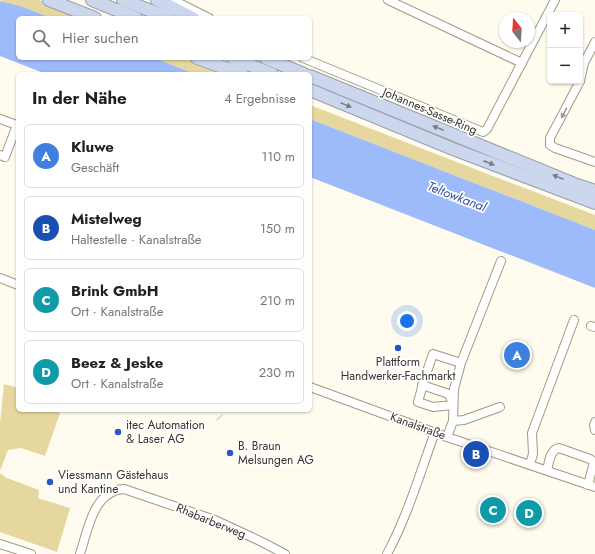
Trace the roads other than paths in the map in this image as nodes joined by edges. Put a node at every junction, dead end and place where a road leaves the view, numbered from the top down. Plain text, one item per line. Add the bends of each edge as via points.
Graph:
1 (49, 0) edge
2 (92, 0) edge
3 (123, 0) edge
4 (157, 0) edge
5 (173, 0) edge
6 (388, 0) edge
7 (555, 0) edge
8 (90, 16) edge
9 (131, 16) edge
10 (164, 16) edge
11 (189, 16) edge
12 (205, 16) edge
13 (595, 42) edge
14 (203, 60) edge
15 (238, 60) edge
16 (271, 60) edge
17 (308, 60) edge
18 (522, 63) junction
19 (583, 68) edge
20 (236, 72) edge
21 (267, 72) edge
22 (299, 72) edge
23 (312, 77) edge
24 (578, 84) edge
25 (312, 91) edge
26 (0, 119) edge
27 (16, 125) edge
28 (16, 127) edge
29 (0, 155) edge
30 (595, 162) edge
31 (595, 190) edge
32 (595, 203) edge
33 (501, 261) dead end
34 (0, 278) edge
35 (16, 283) edge
36 (574, 320) dead end
37 (462, 363) junction
38 (422, 385) junction
39 (312, 388) edge
40 (453, 405) junction
41 (500, 407) dead end
42 (453, 421) junction
43 (595, 422) edge
44 (595, 430) edge
45 (435, 432) junction
46 (447, 437) junction
47 (595, 461) edge
48 (530, 464) junction
49 (547, 470) junction
50 (591, 486) edge
51 (0, 544) edge
52 (31, 554) edge
53 (80, 554) edge
54 (286, 554) edge
55 (387, 554) edge

1 - 8 highway
2 - 9 highway
3 - 10 highway
4 - 11 highway
5 - 12 street
6 - 18 street
7 - 18 street, Johannes-Sasse-Ring
13 - 19 street
14 - 20 highway
15 - 21 highway
16 - 22 highway
17 - 18 street, Johannes-Sasse-Ring via 482,132 487,129
31 -> 23 highway via 577,185
24 -> 30 street via 550,138 550,144
25 -> 32 highway via 453,149
26 - 27 street
28 - 29 street via 4,157
33 - 37 street
34 - 35 street
36 - 48 street via 532,433 533,454
37 - 38 street via 433,354
37 - 40 street via 454,389
38 - 40 street via 449,394
38 - 40 street via 418,402 432,407
39 - 45 street, Kanalstraße
40 - 42 street
41 - 42 street via 464,420
42 - 46 street
43 - 44 street
45 - 46 street, Kanalstraße
45 - 55 street via 412,499
46 - 48 street, Kanalstraße
47 - 49 street via 559,448 552,451
47 - 50 street
48 - 49 street, Kanalstraße
49 - 50 street, Kanalstraße
51 - 52 street
53 - 54 street, Rhabarberweg via 100,501 111,492 124,489 215,520

